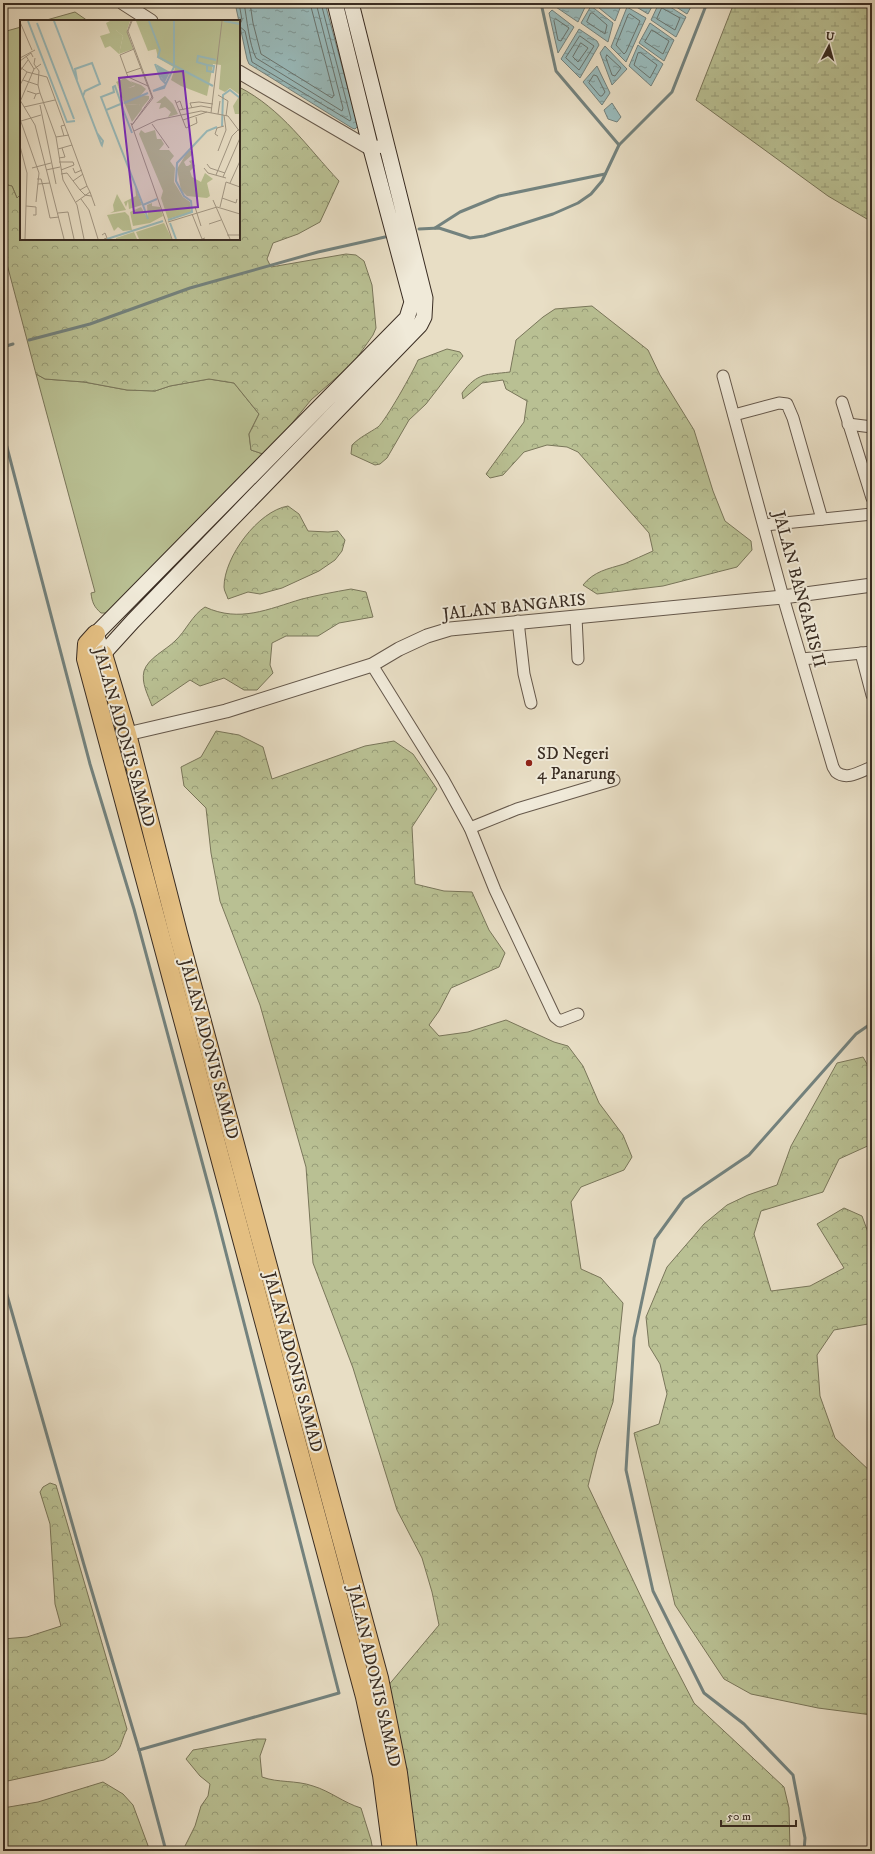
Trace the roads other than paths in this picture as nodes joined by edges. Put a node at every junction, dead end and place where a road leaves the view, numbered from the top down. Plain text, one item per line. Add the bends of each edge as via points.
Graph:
1 (123, 3) edge
2 (335, 3) edge
3 (351, 3) edge
4 (149, 20) edge
5 (240, 73) edge
6 (387, 146) junction
7 (371, 149) junction
8 (397, 216) junction
9 (402, 236) junction
10 (723, 376) dead end
11 (842, 402) dead end
12 (734, 415) junction
13 (848, 424) junction
14 (872, 427) edge
15 (871, 494) edge
16 (872, 514) edge
17 (822, 519) junction
18 (765, 525) junction
19 (872, 585) edge
20 (783, 597) junction
21 (576, 618) junction
22 (518, 622) junction
23 (96, 634) junction
24 (866, 653) edge
25 (103, 654) junction
26 (578, 659) dead end
27 (802, 659) junction
28 (372, 665) junction
29 (872, 695) edge
30 (531, 703) dead end
31 (127, 734) junction
32 (872, 767) edge
33 (614, 780) dead end
34 (470, 828) junction
35 (178, 933) junction
36 (161, 937) junction
37 (578, 1014) dead end
38 (392, 1793) junction
39 (392, 1851) edge
40 (408, 1851) edge

1 - 4 street
2 - 7 main road
3 - 6 main road
5 - 7 street
6 - 7 street
6 - 8 main road
7 - 8 main road
8 - 9 main road
9 - 23 main road via 412,302 407,318
9 - 25 main road via 425,298 424,316 420,325 182,569
10 - 12 street, JALAN BANGARIS II
11 - 13 street
12 - 17 street via 779,403 787,404
12 - 18 street, JALAN BANGARIS II
13 - 14 street
13 - 15 street
16 - 17 street
17 - 18 street
18 - 20 street, JALAN BANGARIS II
19 - 20 street, JALAN BANGARIS
20 - 21 street, JALAN BANGARIS
20 - 27 street, JALAN BANGARIS II
21 - 22 street, JALAN BANGARIS
21 - 26 street
22 - 28 street, JALAN BANGARIS via 466,626 442,631 399,649
22 - 30 street via 524,674
23 - 25 main road, JALAN ADONIS SAMAD
23 - 36 highway, JALAN ADONIS SAMAD via 87,644 86,659
24 - 27 street
24 - 29 street
25 - 31 highway, JALAN ADONIS SAMAD
27 - 32 street, JALAN BANGARIS II via 836,772 839,776 849,776
28 - 31 street, JALAN BANGARIS via 226,711
28 - 34 street via 443,778
31 - 35 highway, JALAN ADONIS SAMAD
33 - 34 street via 517,810
34 - 37 street via 495,890 555,1017 560,1021
35 - 36 highway
35 - 38 highway, JALAN ADONIS SAMAD via 379,1678 398,1773
36 - 38 highway, JALAN ADONIS SAMAD via 363,1689 382,1775
38 - 39 highway, JALAN ADONIS SAMAD
38 - 40 highway, JALAN ADONIS SAMAD

